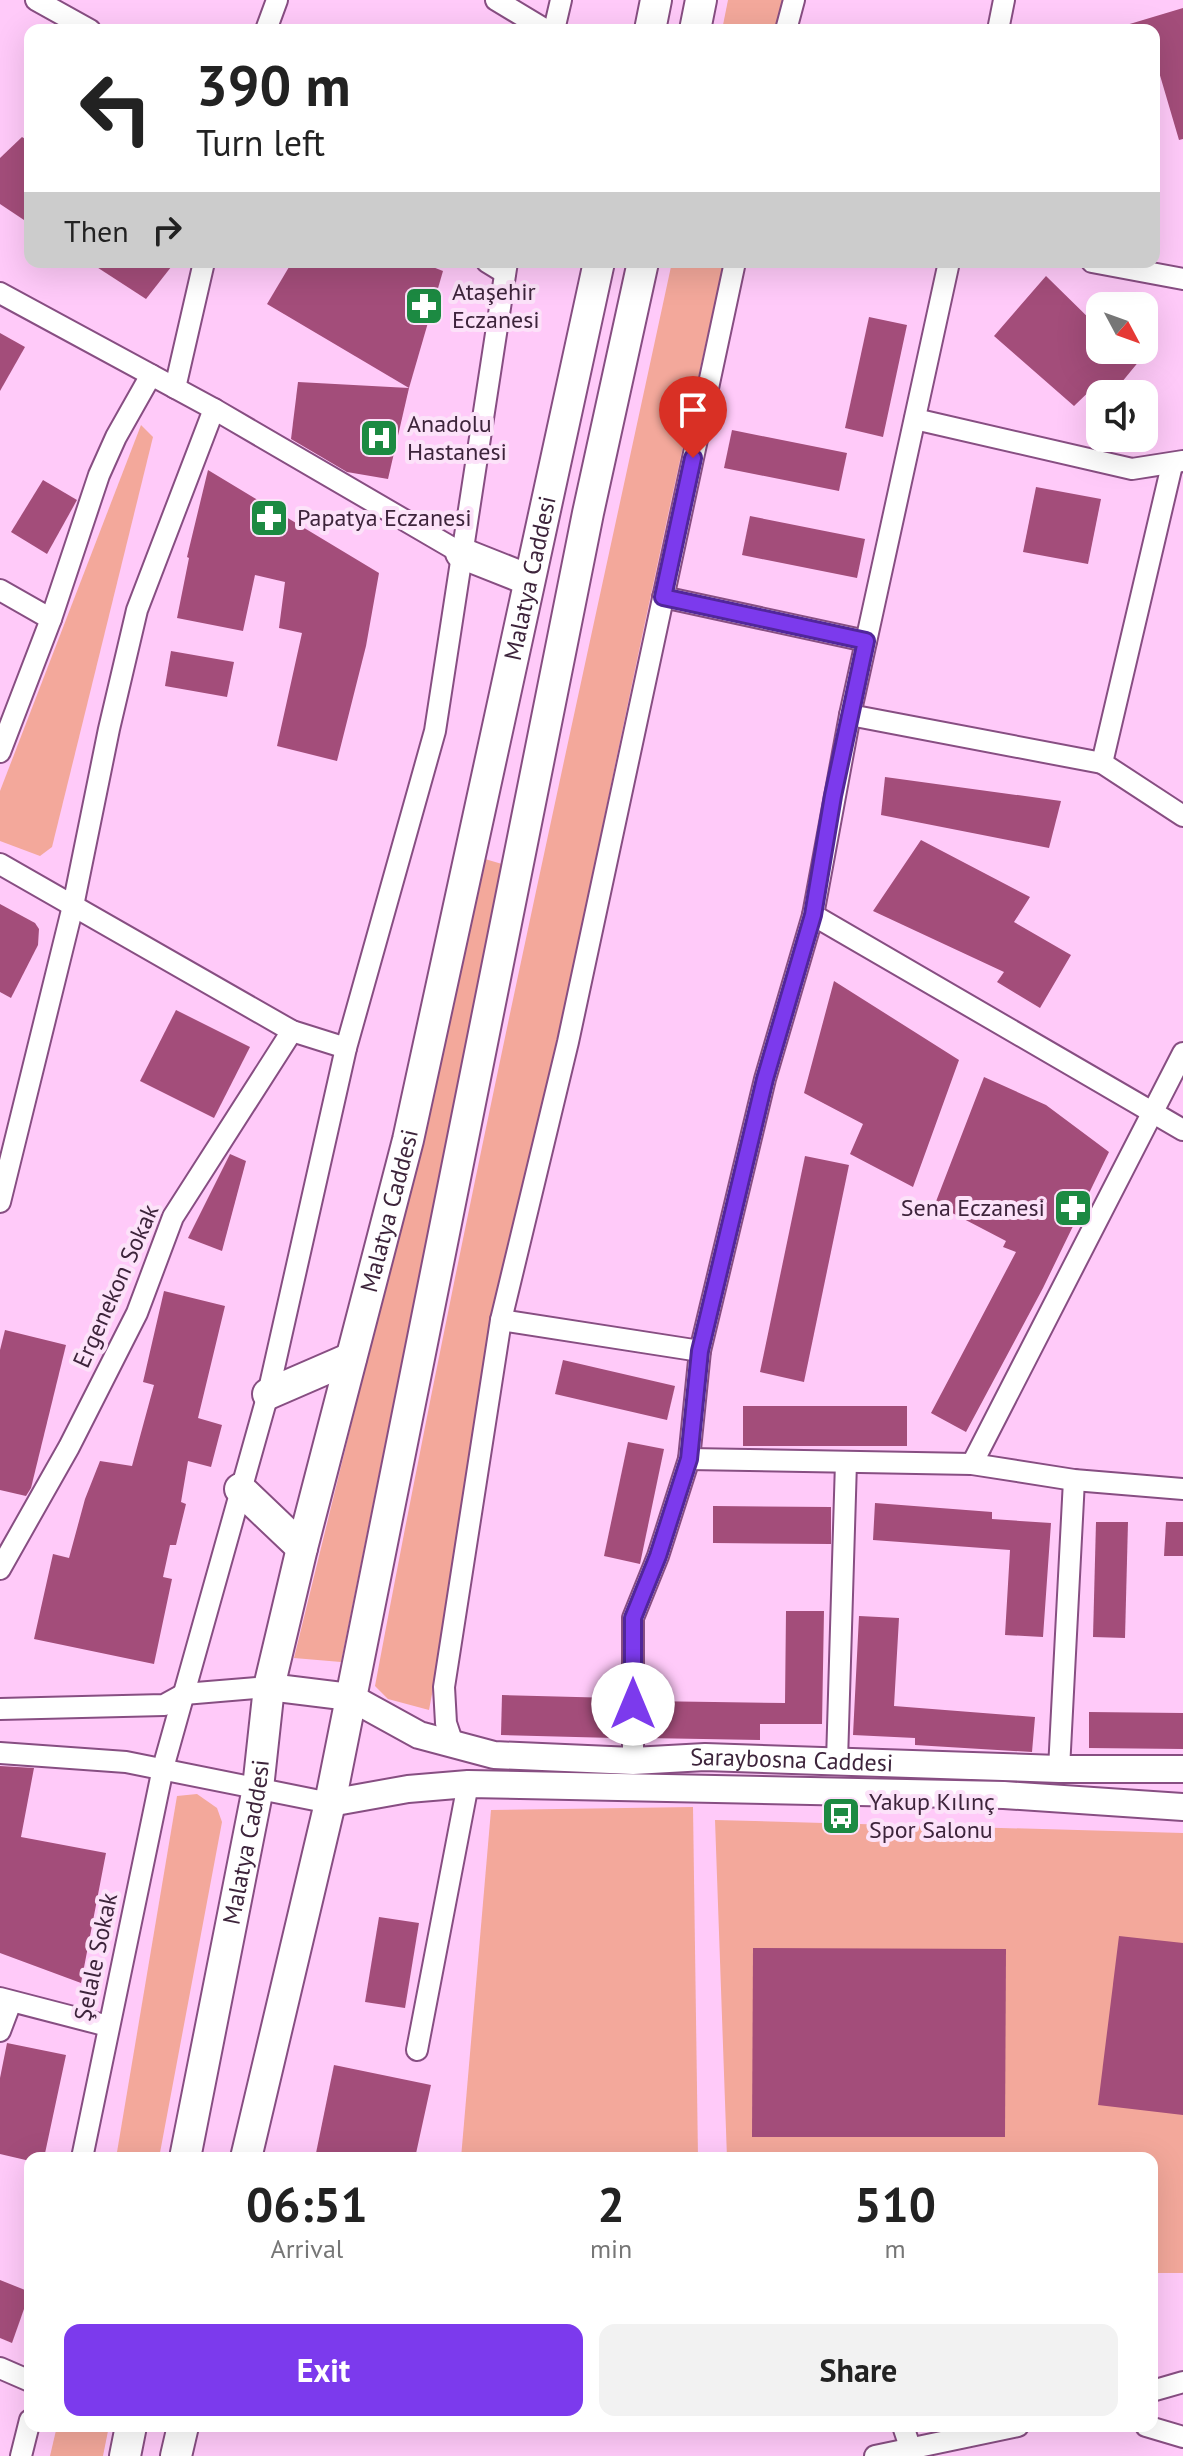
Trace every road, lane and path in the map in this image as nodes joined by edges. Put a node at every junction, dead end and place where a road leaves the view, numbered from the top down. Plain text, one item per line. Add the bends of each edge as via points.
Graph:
1 (36, 0) edge
2 (277, 0) edge
3 (496, 0) edge
4 (561, 0) edge
5 (656, 0) edge
6 (701, 0) edge
7 (794, 0) edge
8 (1004, 0) edge
9 (79, 24) edge
10 (268, 24) edge
11 (536, 24) edge
12 (555, 24) edge
13 (651, 24) edge
14 (696, 24) edge
15 (788, 24) edge
16 (999, 24) edge
17 (203, 268) edge
18 (506, 268) edge
19 (598, 268) edge
20 (642, 268) edge
21 (734, 268) edge
22 (948, 268) edge
23 (1124, 268) edge
24 (1183, 279) edge
25 (0, 293) edge
26 (151, 375) junction
27 (175, 388) junction
28 (214, 409) junction
29 (915, 419) junction
30 (1178, 463) edge
31 (461, 553) junction
32 (529, 580) junction
33 (0, 590) edge
34 (663, 597) junction
35 (51, 619) junction
36 (866, 641) junction
37 (850, 715) junction
38 (0, 752) edge
39 (1102, 763) junction
40 (1183, 816) edge
41 (0, 864) edge
42 (73, 906) junction
43 (813, 915) junction
44 (292, 1031) junction
45 (346, 1048) junction
46 (1183, 1053) edge
47 (1153, 1111) junction
48 (1183, 1130) edge
49 (5, 1154) edge
50 (0, 1202) edge
51 (501, 1320) junction
52 (700, 1351) junction
53 (351, 1358) junction
54 (268, 1394) junction
55 (689, 1459) junction
56 (846, 1462) junction
57 (972, 1464) junction
58 (1074, 1480) junction
59 (240, 1489) junction
60 (1183, 1489) edge
61 (302, 1548) junction
62 (0, 1569) edge
63 (269, 1687) junction
64 (184, 1694) junction
65 (350, 1697) junction
66 (0, 1709) edge
67 (453, 1744) junction
68 (0, 1753) edge
69 (633, 1761) junction
70 (837, 1761) junction
71 (163, 1768) junction
72 (1059, 1769) junction
73 (1183, 1769) edge
74 (468, 1784) junction
75 (258, 1788) junction
76 (330, 1803) junction
77 (1183, 1807) edge
78 (6, 2000) edge
79 (108, 2026) junction
80 (0, 2031) edge
81 (417, 2050) dead end
82 (83, 2152) edge
83 (186, 2152) edge
84 (247, 2152) edge
85 (0, 2368) edge
86 (24, 2378) edge
87 (1183, 2382) edge
88 (1158, 2389) edge
89 (1158, 2430) edge
90 (27, 2432) edge
91 (130, 2432) edge
92 (182, 2432) edge
93 (905, 2432) edge
94 (994, 2432) edge
95 (1183, 2437) edge
96 (911, 2453) edge
97 (21, 2456) edge
98 (125, 2456) edge
99 (176, 2456) edge
100 (875, 2456) edge

1 - 9 street
2 - 10 street
3 - 11 street
4 - 12 street
5 - 13 highway
6 - 14 highway
7 - 15 street
8 - 16 street
17 - 27 street
18 - 31 street, Şelale Sokak
19 - 32 highway, Malatya Caddesi
20 - 65 highway, Malatya Caddesi
21 - 34 street
22 - 29 street
23 - 24 street
25 - 26 street
26 - 27 street
26 - 35 street via 99,475
27 - 28 street
28 - 31 street
28 - 42 street via 137,610
29 - 30 street via 1132,469
29 - 36 street
30 - 39 street
31 - 32 highway
31 - 45 street, Şelale Sokak via 435,731
32 - 53 highway, Malatya Caddesi via 408,1140
33 - 35 street
34 - 36 street
34 - 51 street via 568,1042
35 - 38 street
36 - 37 street
37 - 39 street
37 - 43 street
39 - 40 street
41 - 42 street
42 - 44 street
42 - 49 street
43 - 47 street
43 - 52 street via 765,1079
44 - 45 street
44 - 62 street, Ergenekon Sokak via 173,1217 137,1313
45 - 54 street, Şelale Sokak
46 - 47 street
47 - 48 street
47 - 57 street
49 - 50 street
51 - 52 street
51 - 67 street via 444,1687
52 - 55 street
53 - 54 highway
53 - 61 highway, Malatya Caddesi
54 - 59 street, Şelale Sokak
55 - 56 street
55 - 69 street via 633,1618
56 - 57 street
56 - 70 street
57 - 58 street
58 - 60 street
58 - 72 street
59 - 61 highway
59 - 64 street, Şelale Sokak
61 - 63 highway, Malatya Caddesi
63 - 64 street
63 - 65 main road, Saraybosna Caddesi
63 - 75 highway, Malatya Caddesi
64 - 66 street via 164,1705
64 - 71 street, Şelale Sokak
65 - 67 main road, Saraybosna Caddesi via 419,1735
65 - 76 highway, Malatya Caddesi
67 - 69 main road, Saraybosna Caddesi via 494,1755
68 - 71 street
69 - 70 main road, Saraybosna Caddesi
70 - 72 main road, Saraybosna Caddesi
71 - 75 street
71 - 79 street, Şelale Sokak
72 - 73 main road, Saraybosna Caddesi
74 - 76 main road, Saraybosna Caddesi
74 - 77 main road, Saraybosna Caddesi via 1004,1795
74 - 81 street
75 - 76 street
75 - 83 highway, Malatya Caddesi
76 - 84 highway, Malatya Caddesi
78 - 79 street
78 - 80 street
79 - 82 street, Şelale Sokak
85 - 86 street
87 - 88 street
89 - 95 street
90 - 97 street
91 - 98 highway
92 - 99 highway
93 - 96 street
94 - 96 street
96 - 100 street

